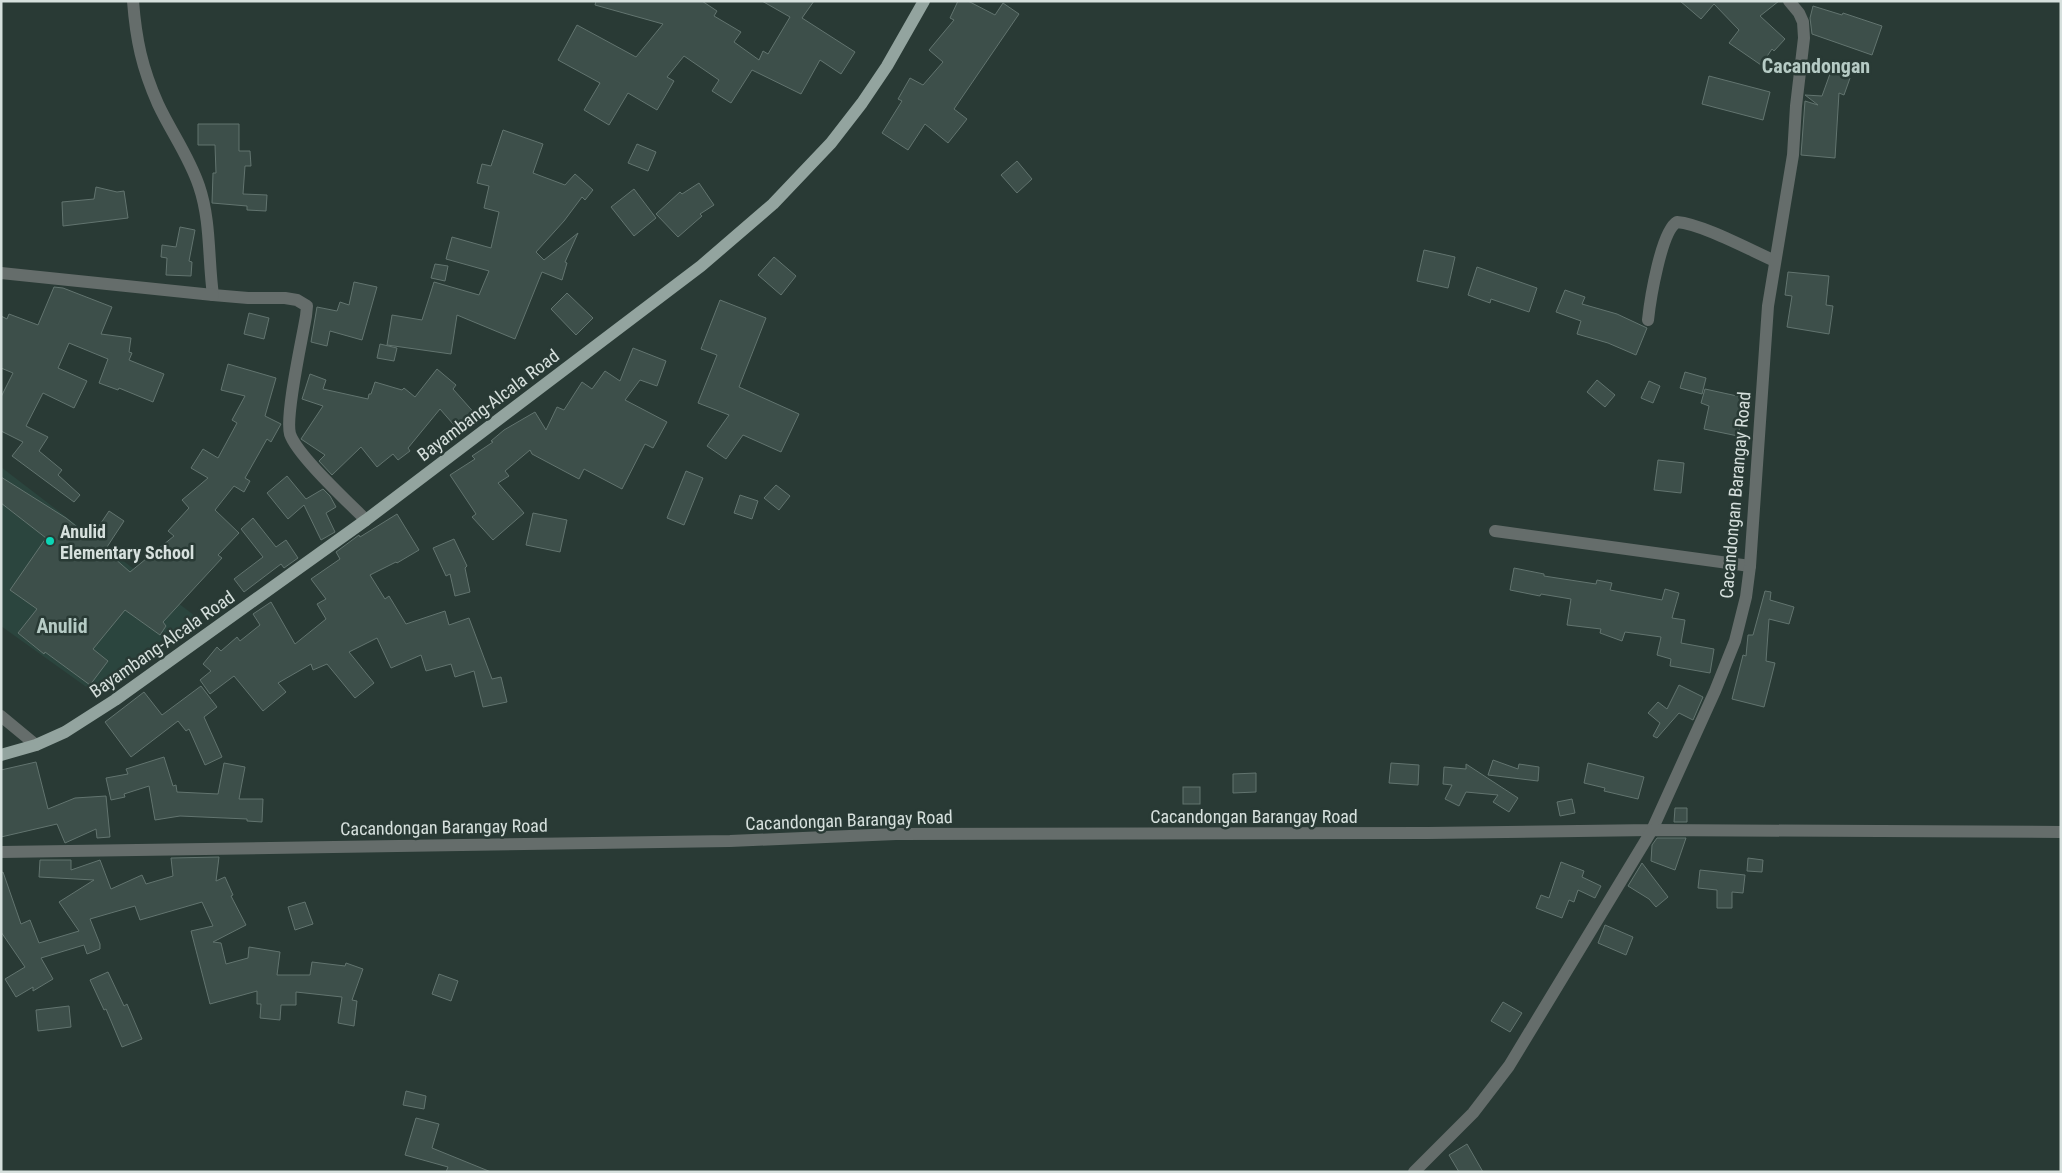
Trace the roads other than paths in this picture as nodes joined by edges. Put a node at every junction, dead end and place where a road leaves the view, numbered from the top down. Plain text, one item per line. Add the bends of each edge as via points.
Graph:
1 (133, 1) edge
2 (924, 1) edge
3 (1789, 1) edge
4 (1776, 261) junction
5 (1, 273) edge
6 (213, 295) junction
7 (1648, 320) dead end
8 (366, 520) junction
9 (1495, 531) dead end
10 (1750, 566) junction
11 (1, 716) edge
12 (36, 745) junction
13 (1, 755) edge
14 (1652, 830) junction
15 (2061, 832) edge
16 (1, 852) edge
17 (1414, 1172) edge

1 - 6 street via 135,36 143,67 199,186 206,215
2 - 8 main road, Bayambang-Alcala Road via 862,103 831,143 773,204 646,309
3 - 4 street, Cacandongan Barangay Road via 1803,22 1804,38 1793,155
4 - 7 street via 1700,228 1677,222 1666,237
4 - 10 street, Cacandongan Barangay Road via 1768,306
5 - 6 street
6 - 8 street via 285,298 298,300 306,306 289,416 290,434 304,454
8 - 12 main road, Bayambang-Alcala Road via 115,700 65,732
9 - 10 street
10 - 14 street, Cacandongan Barangay Road via 1735,641
11 - 12 street
12 - 13 main road, Bayambang-Alcala Road
14 - 15 street
14 - 16 street, Cacandongan Barangay Road via 896,834 730,841
14 - 17 street via 1509,1066 1473,1113

